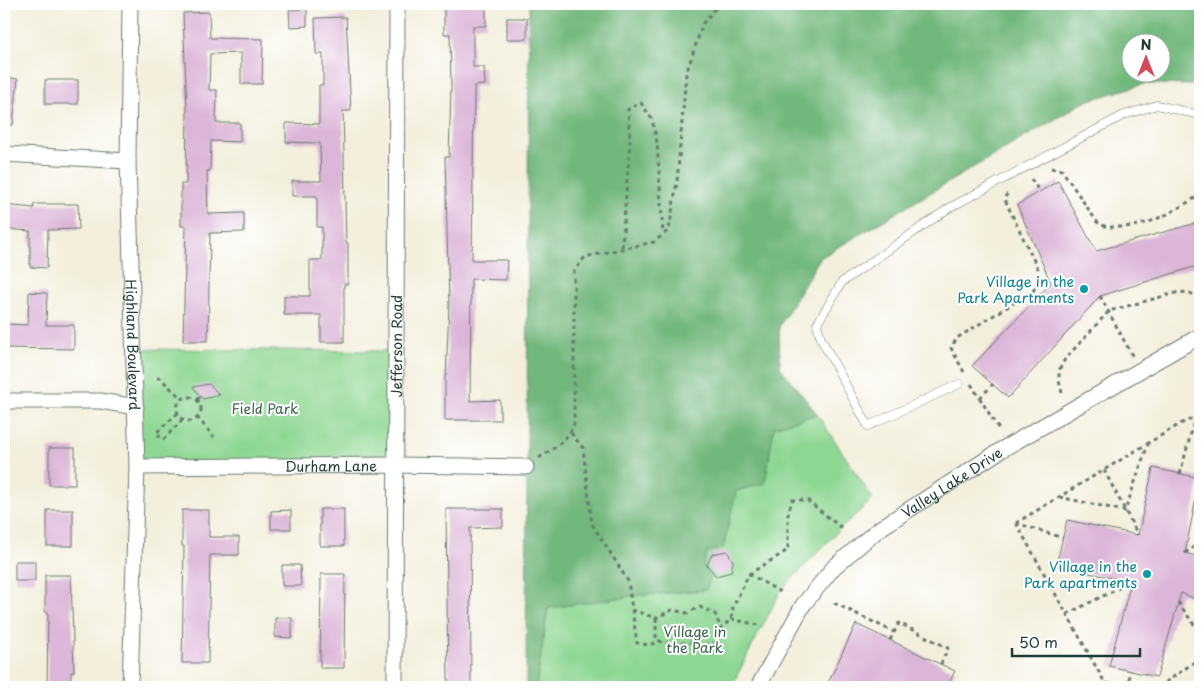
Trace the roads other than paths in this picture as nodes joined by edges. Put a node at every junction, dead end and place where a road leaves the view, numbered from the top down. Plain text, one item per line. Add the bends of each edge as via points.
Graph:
1 (130, 4) edge
2 (397, 4) edge
3 (1200, 114) edge
4 (4, 154) edge
5 (128, 161) junction
6 (1200, 336) edge
7 (959, 384) dead end
8 (4, 401) edge
9 (136, 407) junction
10 (395, 465) junction
11 (137, 466) junction
12 (526, 467) road end
13 (130, 687) edge
14 (395, 687) edge
15 (758, 687) edge

1 - 5 street, Highland Boulevard
2 - 10 street, Jefferson Road
3 - 7 lane via 1157,105 1124,115 949,208 842,282 818,324 821,340 868,426
4 - 5 street
5 - 9 street, Highland Boulevard
6 - 15 street, Valley Lake Drive via 1001,450 879,529 834,567 803,605
8 - 9 street via 100,402
9 - 11 street, Highland Boulevard
10 - 11 street, Durham Lane
10 - 12 street, Durham Lane
10 - 14 street, Jefferson Road
11 - 13 street, Highland Boulevard

